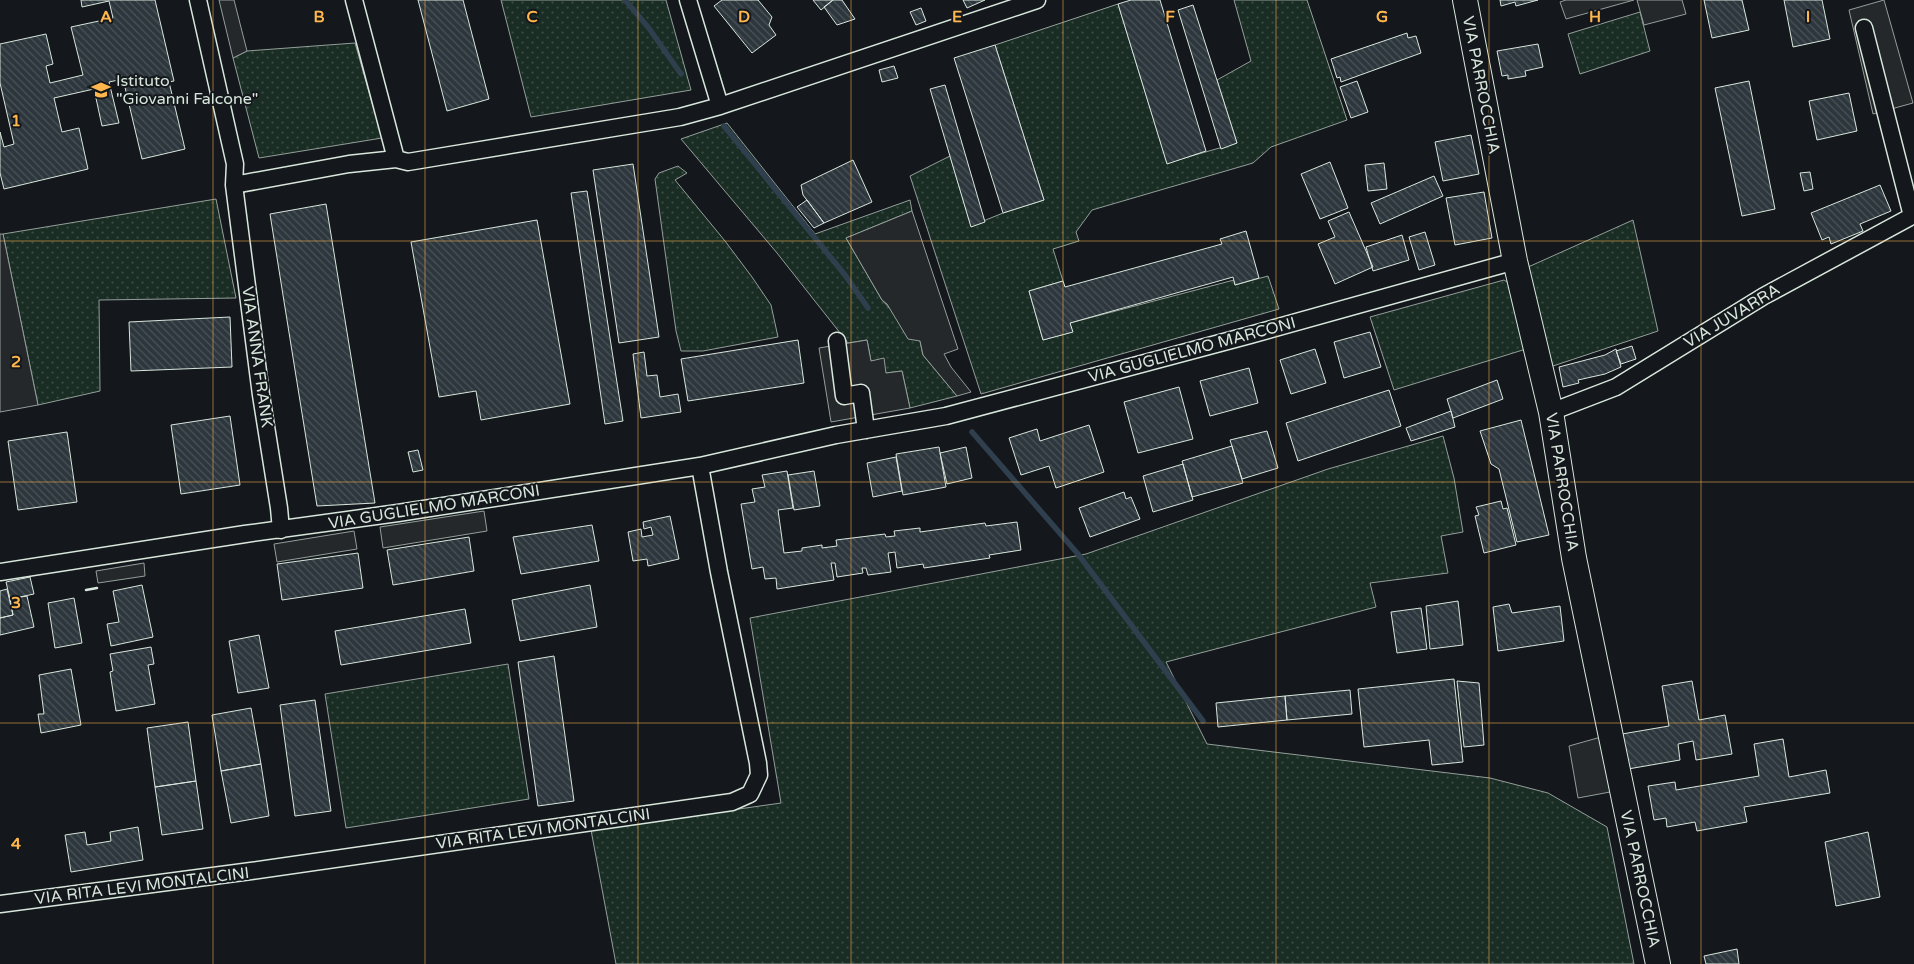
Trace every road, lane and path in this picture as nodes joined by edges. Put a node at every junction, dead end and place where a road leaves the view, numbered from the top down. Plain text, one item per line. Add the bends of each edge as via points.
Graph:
1 (198, 0) edge
2 (354, 0) edge
3 (688, 0) edge
4 (1037, 0) edge
5 (1465, 0) edge
6 (1864, 28) dead end
7 (720, 106) junction
8 (396, 159) junction
9 (234, 185) junction
10 (1913, 215) edge
11 (1515, 261) junction
12 (837, 341) dead end
13 (1551, 412) junction
14 (866, 430) junction
15 (700, 466) junction
16 (281, 530) junction
17 (0, 572) edge
18 (0, 904) edge
19 (1658, 964) edge

1 - 9 street, VIA ANNA FRANK via 234,164
2 - 8 street
3 - 7 street
4 - 7 street
5 - 11 street, VIA PARROCCHIA
6 - 10 street, VIA JUVARRA
7 - 8 street via 680,117 408,162
8 - 9 street via 349,164
9 - 16 street, VIA ANNA FRANK via 260,395
10 - 13 street, VIA JUVARRA via 1758,300 1616,388
11 - 13 street, VIA PARROCCHIA
11 - 14 street, VIA GUGLIELMO MARCONI via 946,416
12 - 14 street via 844,396 861,393
13 - 19 street, VIA PARROCCHIA via 1574,558
14 - 15 street, VIA GUGLIELMO MARCONI
15 - 16 street, VIA GUGLIELMO MARCONI
15 - 18 street, VIA RITA LEVI MONTALCINI via 758,763 759,775 750,794 732,802
16 - 17 street, VIA GUGLIELMO MARCONI

